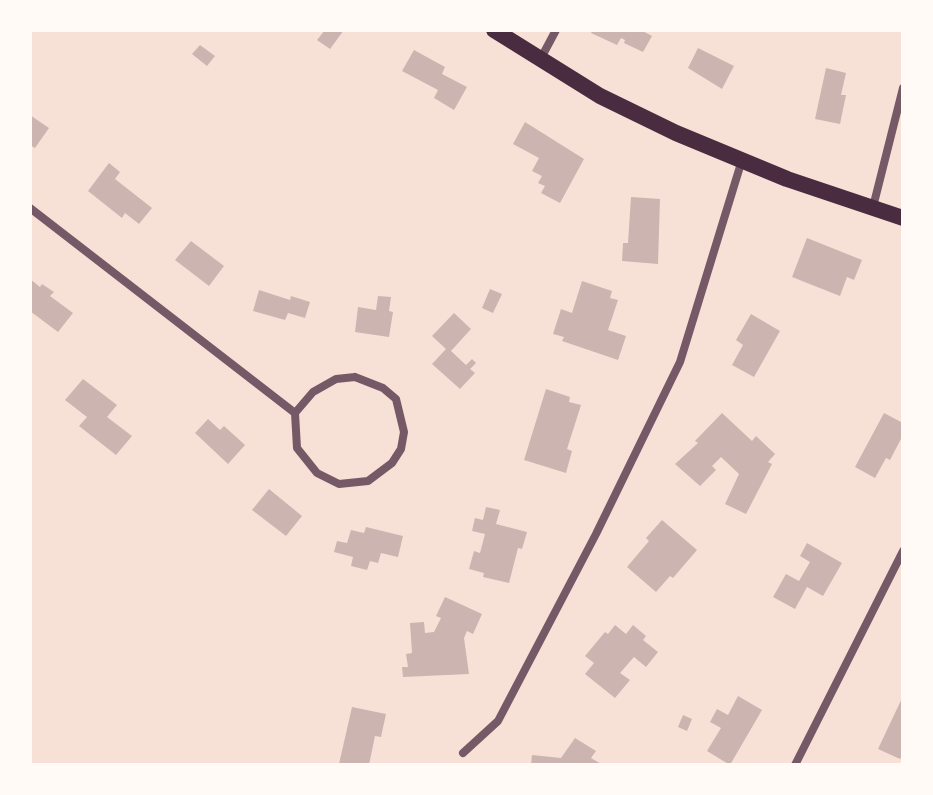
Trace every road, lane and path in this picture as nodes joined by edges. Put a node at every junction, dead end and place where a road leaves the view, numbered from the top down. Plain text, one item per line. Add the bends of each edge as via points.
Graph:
1 (494, 30) edge
2 (556, 30) edge
3 (540, 60) junction
4 (903, 88) edge
5 (742, 160) junction
6 (873, 207) junction
7 (30, 208) edge
8 (903, 218) edge
9 (295, 413) junction
10 (903, 551) edge
11 (463, 753) dead end
12 (795, 765) edge

1 - 3 main road
2 - 3 street
3 - 5 main road via 600,96
4 - 6 street
5 - 6 main road
5 - 11 street via 680,362 498,721
6 - 8 main road
7 - 9 street
9 - 9 street via 297,448 317,473 339,484 368,481 401,449 404,432 396,399 355,377 336,379 313,392
10 - 12 street

